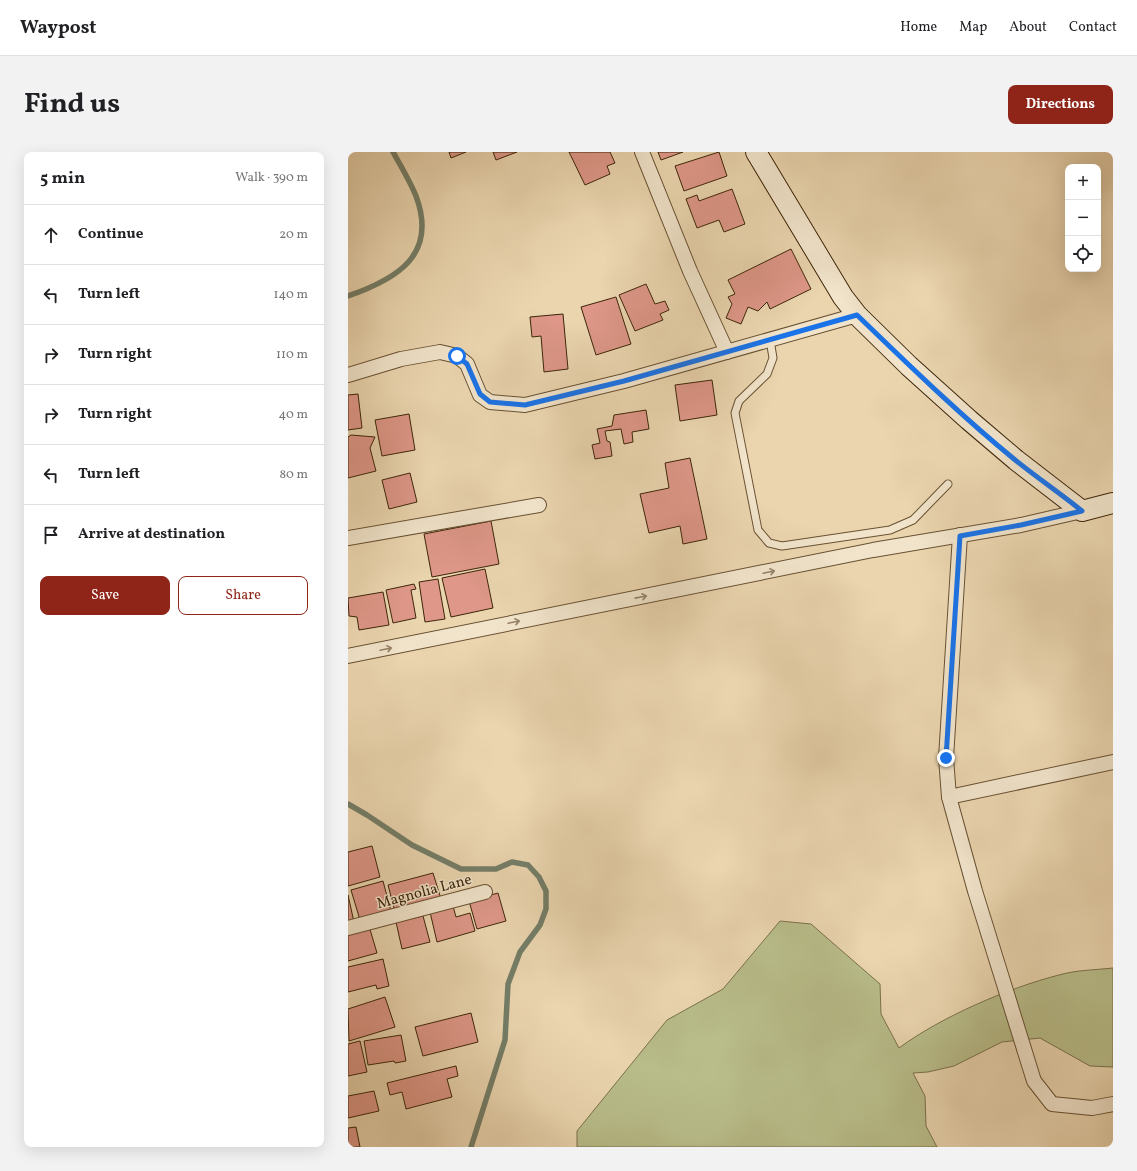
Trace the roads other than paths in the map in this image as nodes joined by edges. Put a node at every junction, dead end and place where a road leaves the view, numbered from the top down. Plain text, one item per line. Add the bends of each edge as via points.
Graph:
1 (642, 152) edge
2 (756, 152) edge
3 (857, 315) junction
4 (770, 340) junction
5 (727, 352) junction
6 (348, 375) edge
7 (948, 484) dead end
8 (1113, 503) edge
9 (539, 505) dead end
10 (1082, 511) junction
11 (960, 536) junction
12 (348, 538) edge
13 (348, 656) edge
14 (1113, 762) edge
15 (949, 797) junction
16 (485, 892) dead end
17 (348, 928) edge
18 (1113, 1104) edge

1 - 5 street via 690,271
2 - 3 street via 843,297
3 - 4 street
3 - 10 street via 969,420
4 - 5 street
4 - 7 lane via 773,358 768,374 739,401 735,413 758,530 770,543 782,546 890,530 913,520
5 - 6 street via 525,405 490,402 480,394 467,364 457,356 440,352 401,359
8 - 10 street
9 - 12 street
10 - 11 street
13 -> 11 street via 873,550
11 - 15 street via 946,758
14 - 15 street
15 - 18 street via 1034,1081 1052,1104 1092,1108
16 - 17 street, Magnolia Lane

